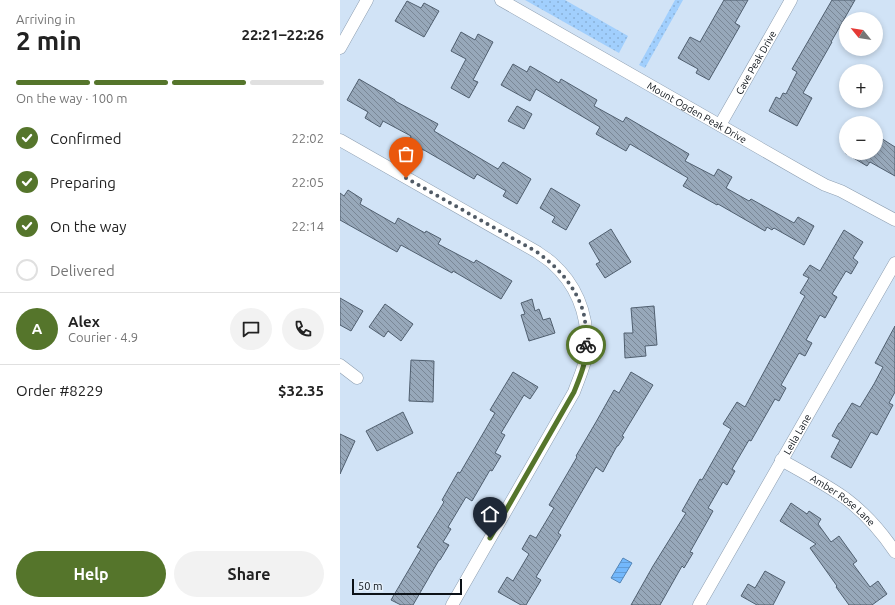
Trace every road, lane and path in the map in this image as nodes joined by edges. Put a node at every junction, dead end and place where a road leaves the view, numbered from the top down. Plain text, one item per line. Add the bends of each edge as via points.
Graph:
1 (367, 0) edge
2 (501, 0) edge
3 (791, 0) edge
4 (340, 48) edge
5 (720, 125) junction
6 (340, 140) edge
7 (895, 220) edge
8 (895, 263) edge
9 (340, 365) edge
10 (357, 378) dead end
11 (782, 460) junction
12 (895, 552) edge
13 (452, 605) edge
14 (699, 605) edge

1 - 4 street
2 - 5 street, Mount Ogden Peak Drive
3 - 5 street, Cave Peak Drive
5 - 7 street, Mount Ogden Peak Drive via 805,174
6 - 13 street via 537,252 564,276 582,308 587,351 574,392
8 - 11 street, Leila Lane
9 - 10 street
11 - 12 street, Amber Rose Lane via 846,499 876,526
11 - 14 street, Leila Lane

